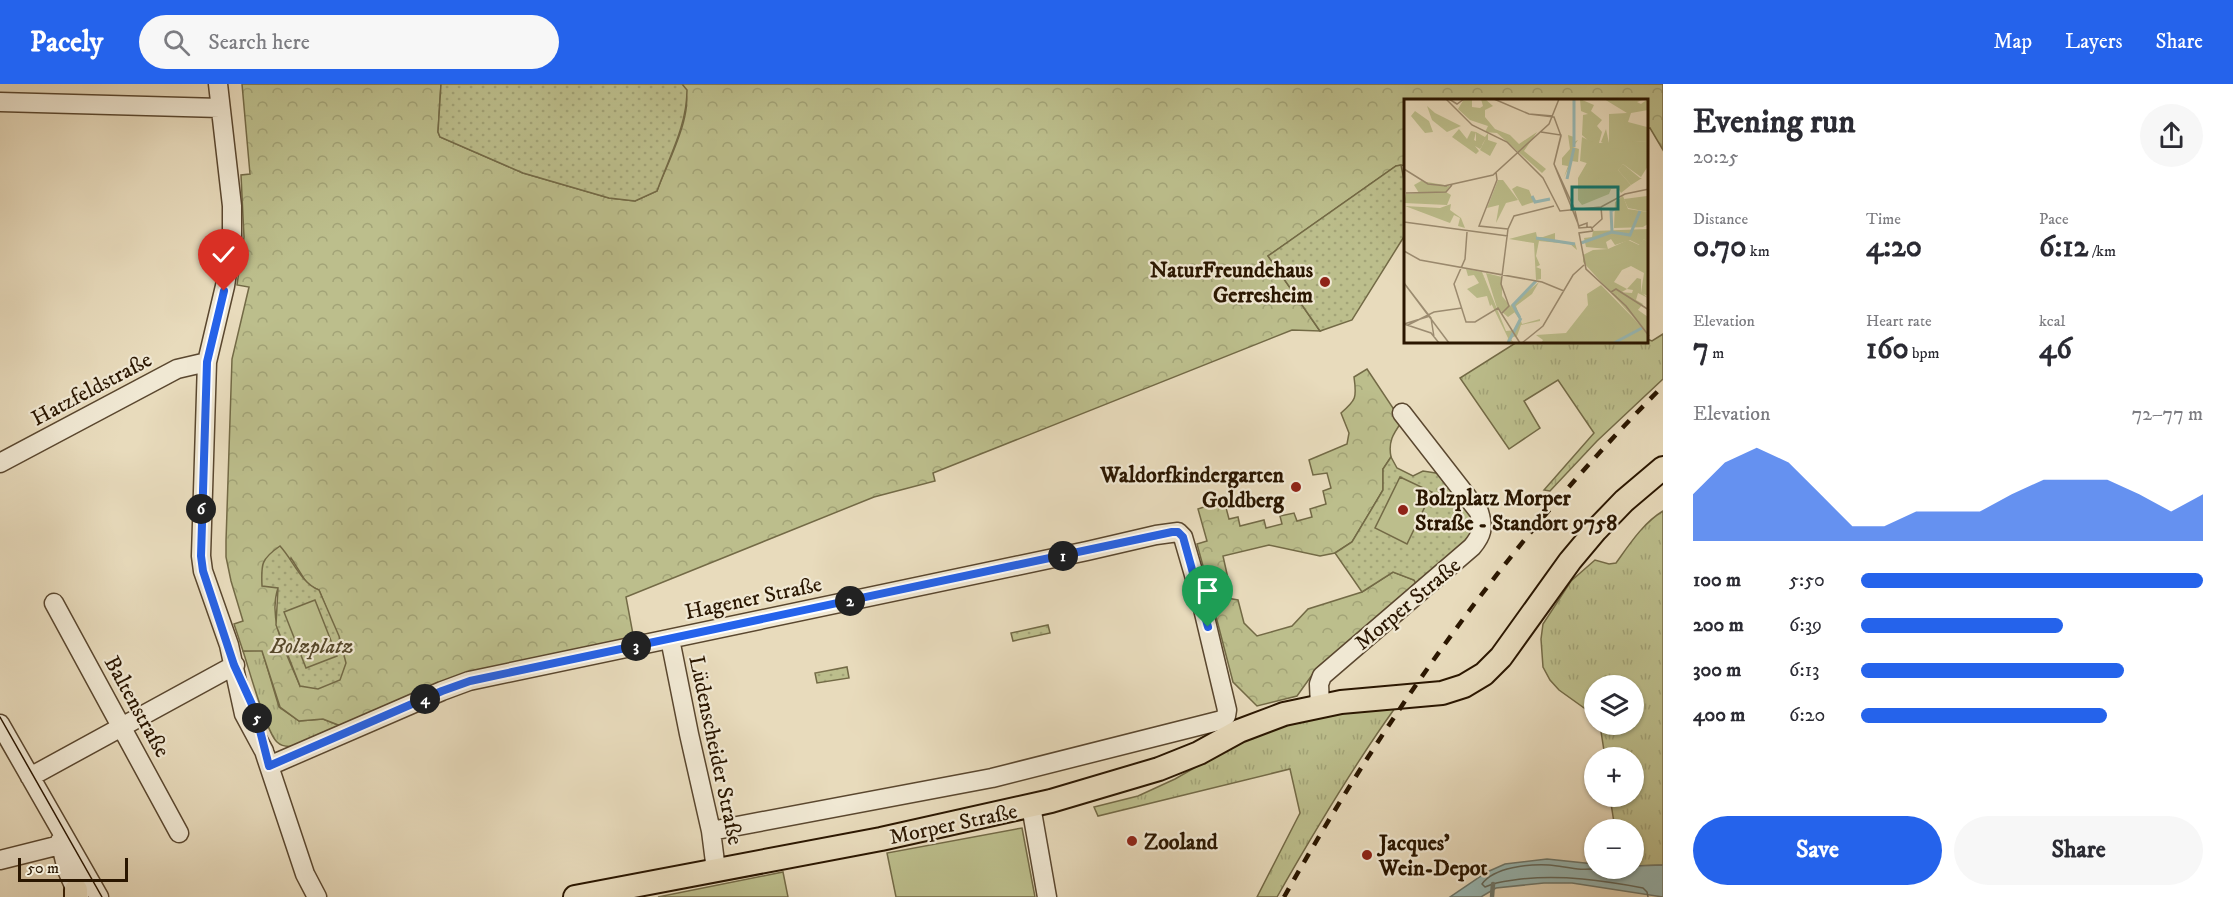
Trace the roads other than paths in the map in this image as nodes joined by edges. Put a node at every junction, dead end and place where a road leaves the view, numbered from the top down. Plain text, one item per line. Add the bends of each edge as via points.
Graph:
1 (218, 84) edge
2 (0, 102) edge
3 (220, 108) junction
4 (207, 362) junction
5 (1402, 413) dead end
6 (0, 463) edge
7 (1663, 468) edge
8 (54, 603) dead end
9 (670, 639) junction
10 (234, 665) junction
11 (1320, 706) junction
12 (1226, 716) joint
13 (0, 724) edge
14 (122, 726) junction
15 (267, 758) junction
16 (30, 777) junction
17 (1031, 806) junction
18 (711, 831) junction
19 (179, 833) dead end
20 (64, 844) junction
21 (0, 860) edge
22 (716, 870) junction
23 (305, 874) junction
24 (77, 895) edge
25 (99, 897) edge
26 (307, 897) edge
27 (316, 897) edge
28 (575, 897) edge
29 (1047, 897) edge

1 - 3 street
2 - 3 street
3 - 4 street via 232,206 232,240
4 - 6 street, Hatzfeldstraße via 177,369
4 - 10 street via 201,556
5 - 11 street, Morper Straße via 1479,512 1482,535 1472,548 1322,675 1318,684
7 - 11 main road, Morper Straße via 1596,530 1569,561 1501,657 1474,681 1442,693
8 - 14 street, Baltenstraße
9 - 12 street, Hagener Straße via 1178,532 1191,561
9 - 15 street, Hagener Straße via 470,681
9 - 18 street, Lüdenscheider Straße
10 - 14 street
10 - 15 street via 244,714
11 - 17 main road, Morper Straße via 1256,724 1159,769
12 - 18 street, Morper Straße via 992,778
13 - 16 street
14 - 16 street
14 - 19 street, Baltenstraße
15 - 23 street
16 - 20 street
17 - 22 main road, Morper Straße
17 - 29 street
18 - 22 street, Lüdenscheider Straße
20 - 21 street
20 - 24 street via 67,870
20 - 25 street
22 - 28 main road, Morper Straße
23 - 26 street
23 - 27 street

